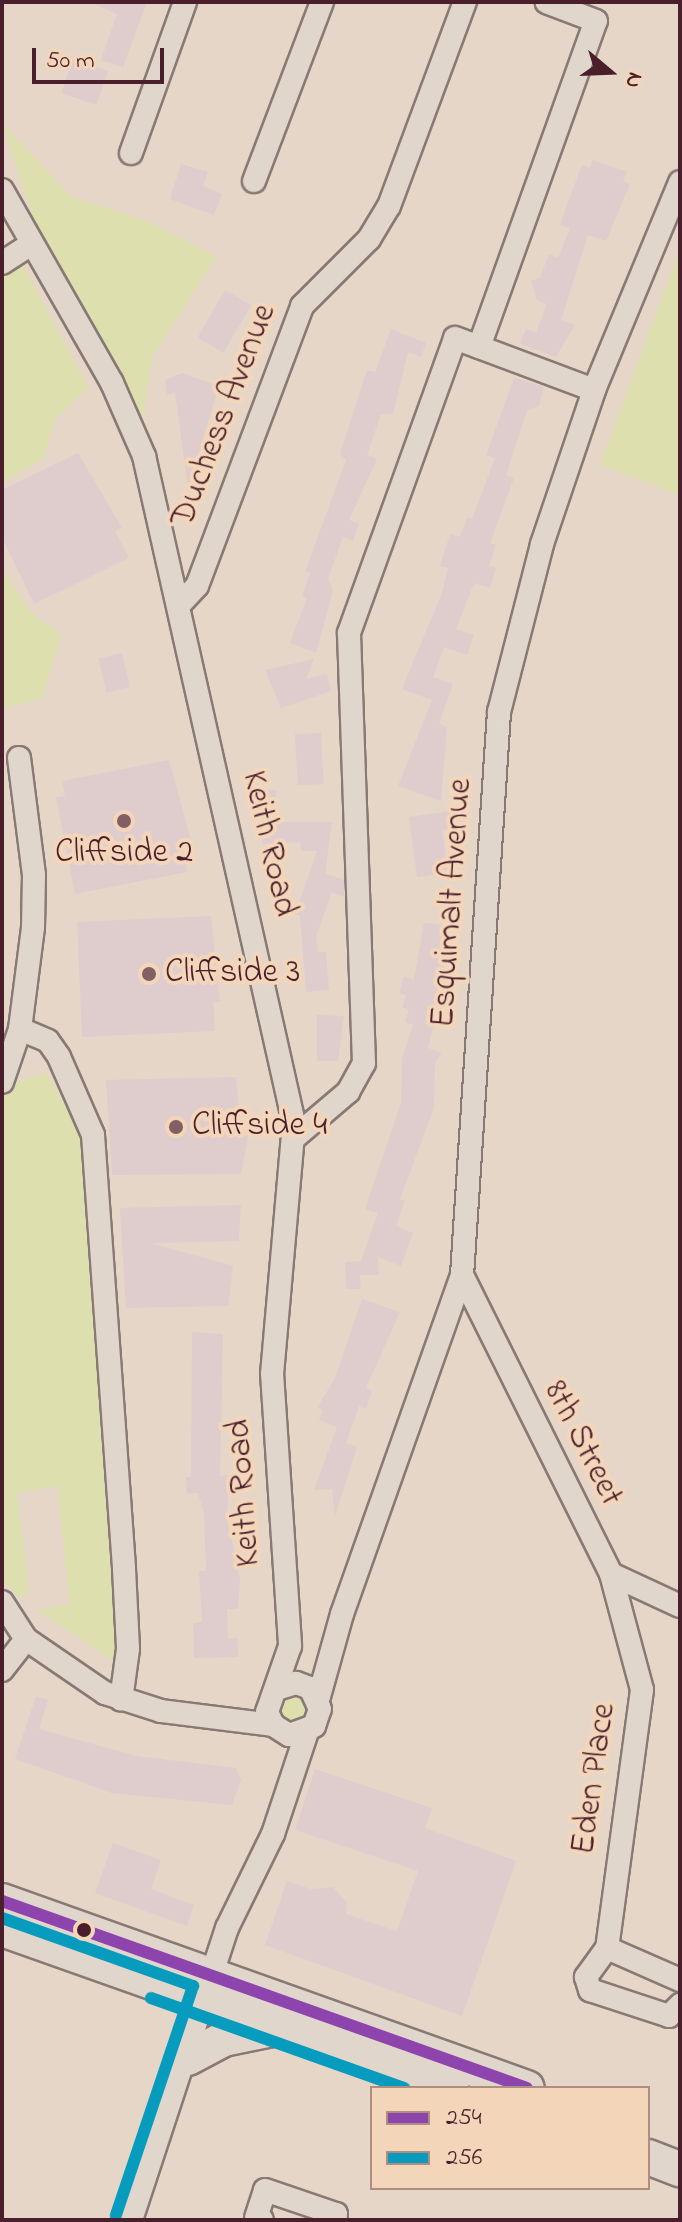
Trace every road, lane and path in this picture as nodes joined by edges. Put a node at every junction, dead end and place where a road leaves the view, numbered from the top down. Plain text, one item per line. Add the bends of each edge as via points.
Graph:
1 (185, 2) edge
2 (322, 2) edge
3 (465, 2) edge
4 (546, 2) edge
5 (131, 153) dead end
6 (254, 181) dead end
7 (680, 182) edge
8 (2, 190) edge
9 (30, 245) junction
10 (2, 263) edge
11 (479, 347) junction
12 (594, 390) junction
13 (180, 604) junction
14 (19, 758) dead end
15 (20, 1029) junction
16 (2, 1082) edge
17 (295, 1137) junction
18 (462, 1275) junction
19 (611, 1574) junction
20 (2, 1602) edge
21 (680, 1606) edge
22 (26, 1639) junction
23 (290, 1646) junction
24 (2, 1670) edge
25 (309, 1690) junction
26 (273, 1694) junction
27 (121, 1700) junction
28 (178, 1712) junction
29 (277, 1729) junction
30 (307, 1732) junction
31 (260, 1853) junction
32 (2, 1901) edge
33 (2, 1929) edge
34 (607, 1948) junction
35 (680, 1980) edge
36 (210, 1988) junction
37 (680, 2005) edge
38 (282, 2027) junction
39 (188, 2058) junction
40 (446, 2086) edge
41 (521, 2086) edge
42 (650, 2134) edge
43 (680, 2145) edge
44 (650, 2158) edge
45 (680, 2169) edge
46 (131, 2220) edge
47 (262, 2220) edge
48 (334, 2220) edge

1 - 5 street
2 - 6 street
3 - 13 street, Duchess Avenue via 389,206 369,239 302,306 197,586
4 - 11 street via 596,21
7 - 12 street, Esquimalt Avenue
8 - 9 street, Keith Road
9 - 10 street
9 - 13 street, Keith Road via 133,427
11 - 12 street
11 - 17 street via 455,338 349,633 367,1034 364,1063 348,1092
12 - 18 street, Esquimalt Avenue via 542,544 499,712
13 - 17 street, Keith Road
14 - 15 street via 34,875
15 - 16 street
15 - 27 street via 48,1041 93,1135 128,1649
17 - 23 street, Keith Road via 272,1373
18 - 19 street, 8th Street
18 - 25 street, Esquimalt Avenue via 334,1636
19 - 21 street
19 - 34 street, Eden Place via 642,1690
20 - 22 street
22 - 24 street
22 - 27 street via 82,1681
23 - 25 street, Keith Road
23 - 26 street, Keith Road
25 - 26 street
25 - 30 street, Esquimalt Avenue via 318,1718
26 - 28 street
26 - 29 street
27 - 28 street
28 - 29 street
29 - 30 street
29 - 31 street via 282,1760
30 - 31 street via 273,1834
31 - 36 street
32 - 36 highway
33 - 36 highway
34 - 35 street
34 - 37 street via 586,1977 590,1990 669,2016
36 - 38 highway
36 - 39 street
36 - 41 highway
38 - 39 highway via 223,2039
38 - 40 highway
39 - 46 street
42 - 43 highway
44 - 45 highway
47 - 48 street via 256,2218 265,2190 336,2214

